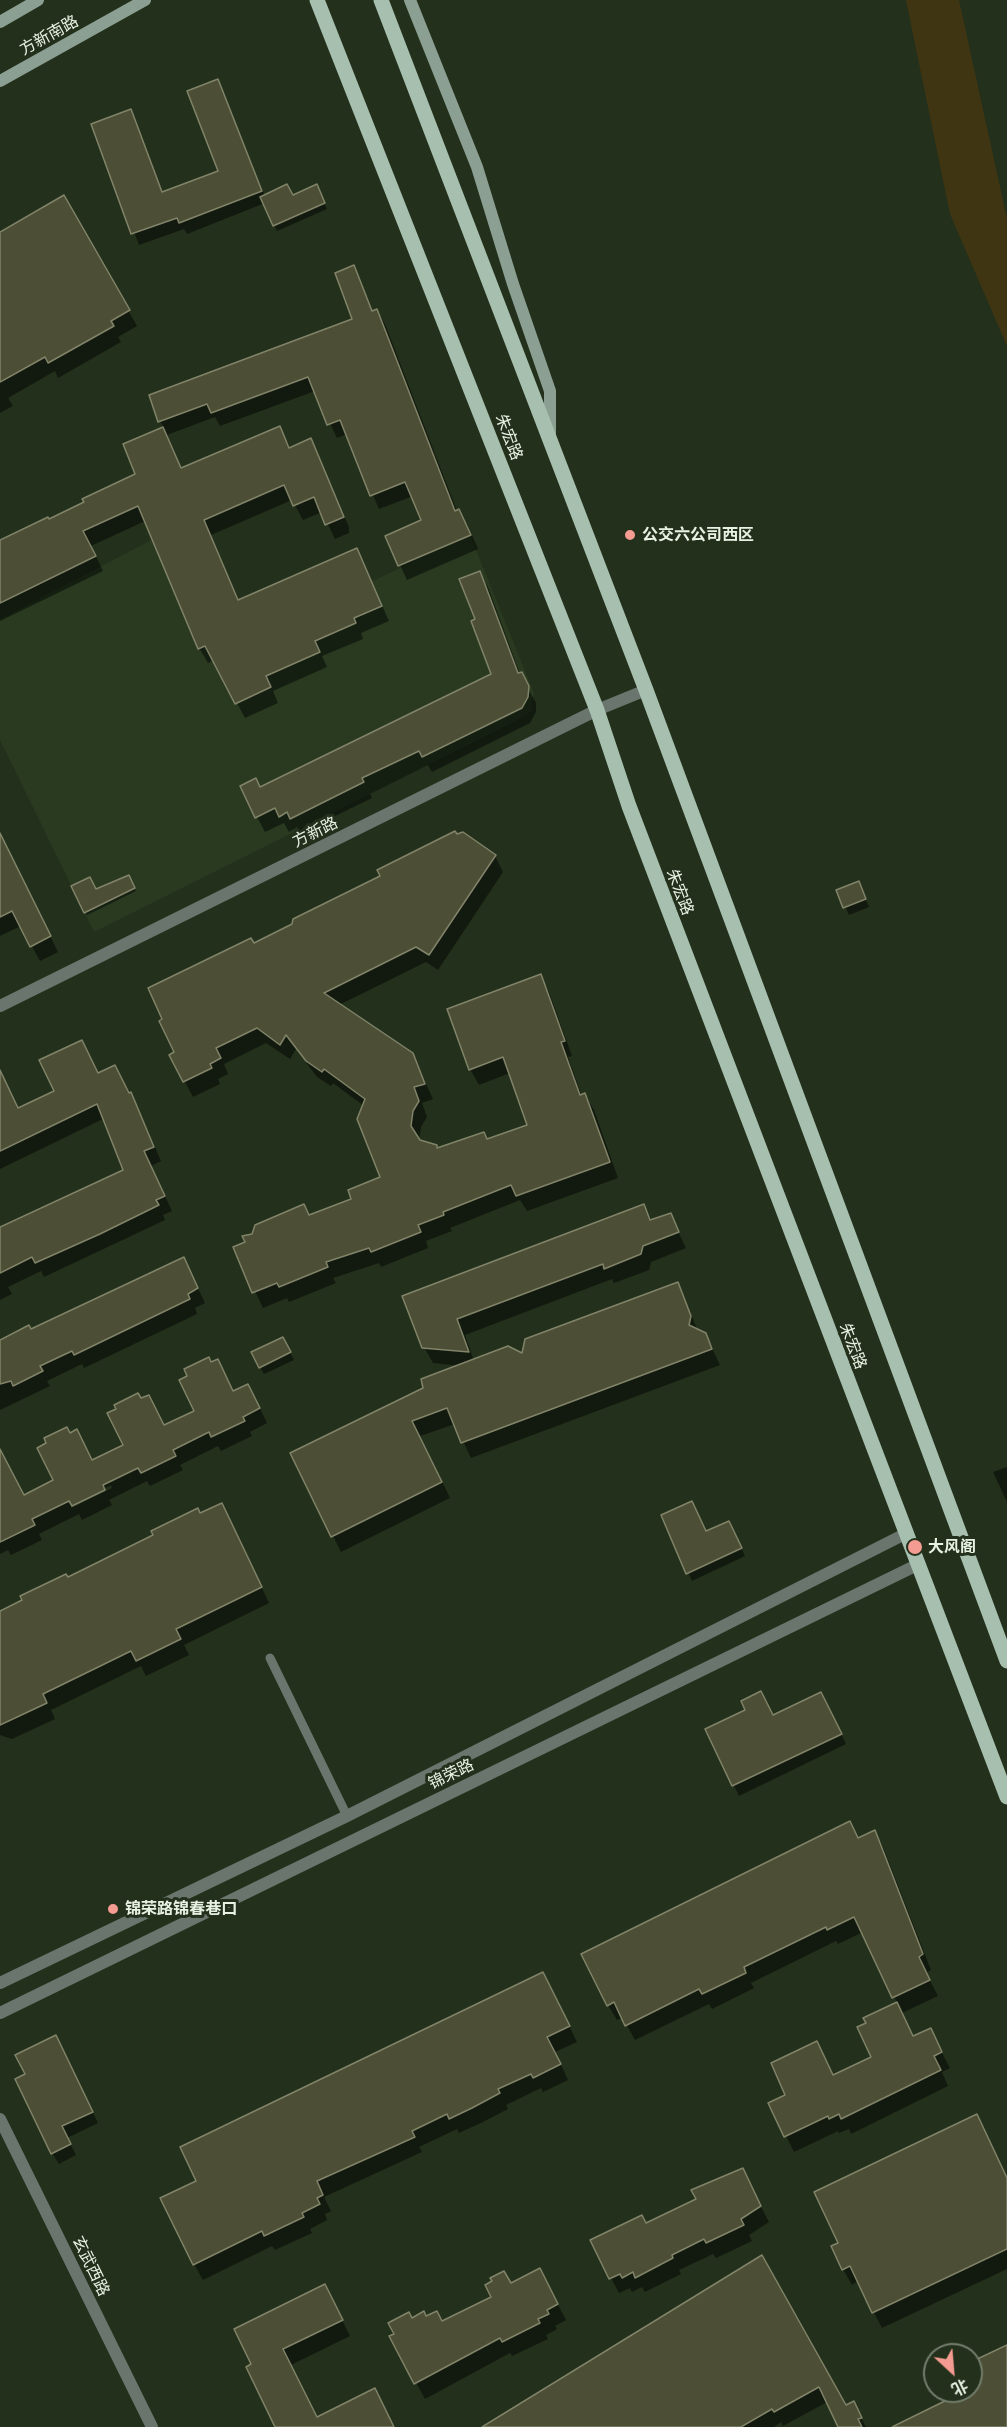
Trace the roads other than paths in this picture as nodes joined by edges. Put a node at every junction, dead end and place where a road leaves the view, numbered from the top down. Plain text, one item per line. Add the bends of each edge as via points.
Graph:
1 (38, 0) edge
2 (146, 0) edge
3 (317, 0) edge
4 (381, 0) edge
5 (410, 0) edge
6 (0, 22) edge
7 (0, 81) edge
8 (550, 437) junction
9 (646, 690) junction
10 (597, 710) junction
11 (0, 1006) edge
12 (905, 1534) junction
13 (917, 1565) junction
14 (270, 1658) dead end
15 (1007, 1661) edge
16 (1007, 1797) edge
17 (347, 1816) junction
18 (0, 1983) edge
19 (0, 2013) edge
20 (0, 2119) edge
21 (152, 2427) edge

1 - 6 main road
2 - 7 main road, 方新南路
3 - 10 main road, 朱宏路
4 - 8 main road
5 - 8 main road via 477,167 550,391
8 - 9 main road
9 - 10 street, 方新路
9 - 15 main road
10 - 11 street, 方新路
10 - 12 main road, 朱宏路 via 633,817
12 - 13 main road, 朱宏路
12 - 17 street, 锦荣路
13 - 16 main road, 朱宏路
13 - 19 street, 锦荣路
14 - 17 lane
17 - 18 street, 锦荣路
20 - 21 street, 玄武西路

